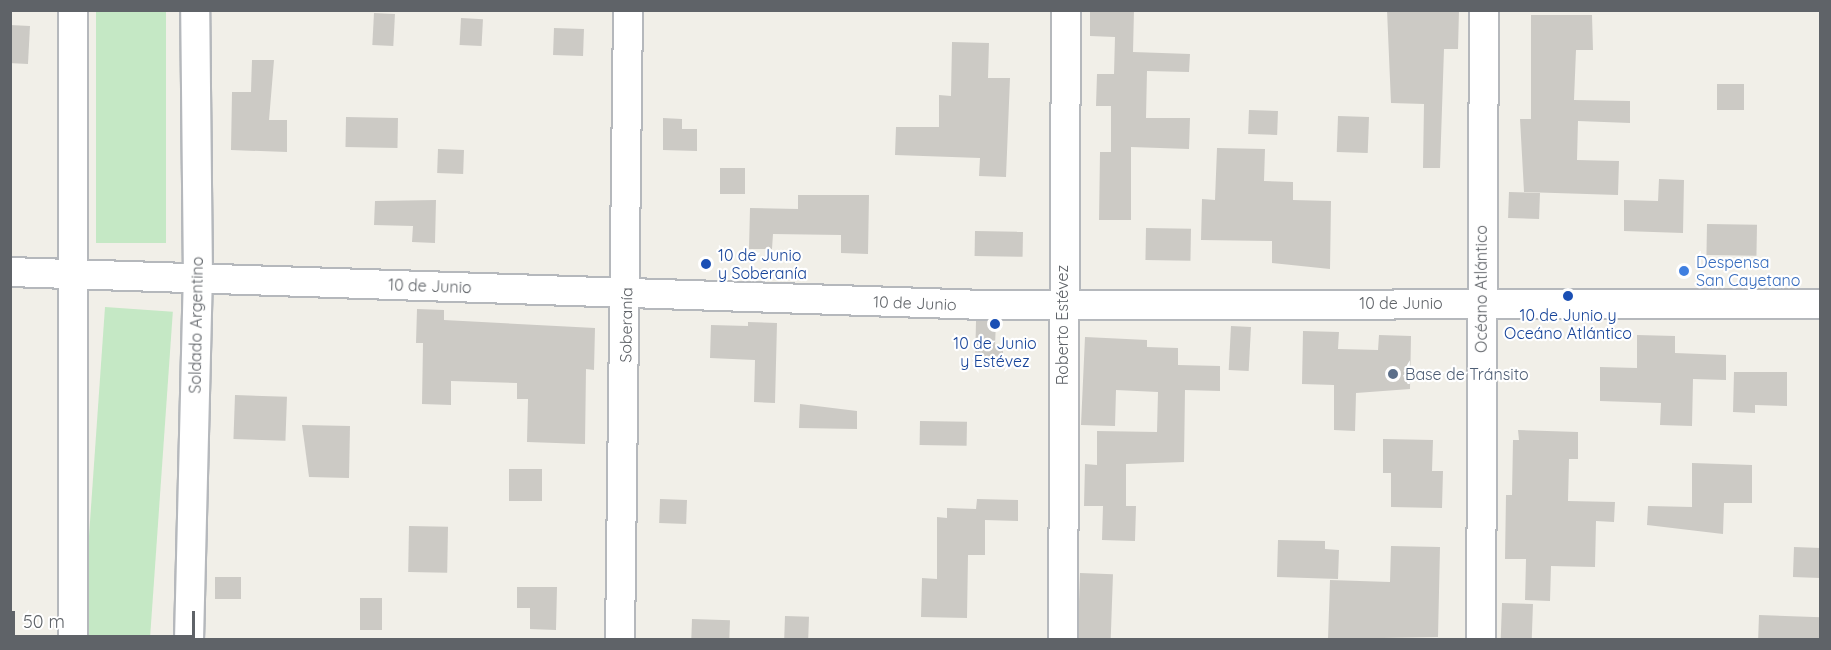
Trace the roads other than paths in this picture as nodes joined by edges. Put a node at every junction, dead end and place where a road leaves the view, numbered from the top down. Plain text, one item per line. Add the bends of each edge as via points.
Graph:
1 (73, 10) edge
2 (195, 10) edge
3 (628, 10) edge
4 (1066, 10) edge
5 (1484, 10) edge
6 (10, 272) edge
7 (72, 272) junction
8 (198, 279) junction
9 (626, 292) junction
10 (1480, 303) junction
11 (1821, 304) edge
12 (1062, 306) junction
13 (73, 639) edge
14 (189, 639) edge
15 (620, 639) edge
16 (1063, 639) edge
17 (1481, 639) edge

1 - 7 street
2 - 8 street, Soldado Argentino
3 - 9 street, Soberanía
4 - 12 street, Roberto Estévez
5 - 10 street, Océano Atlántico
6 - 7 street, 10 de Junio
7 - 8 street, 10 de Junio
7 - 13 street
8 - 9 street, 10 de Junio
8 - 14 street, Soldado Argentino
9 - 12 street, 10 de Junio
9 - 15 street, Soberanía
10 - 11 street, 10 de Junio
10 - 12 street, 10 de Junio
10 - 17 street, Océano Atlántico
12 - 16 street, Roberto Estévez

